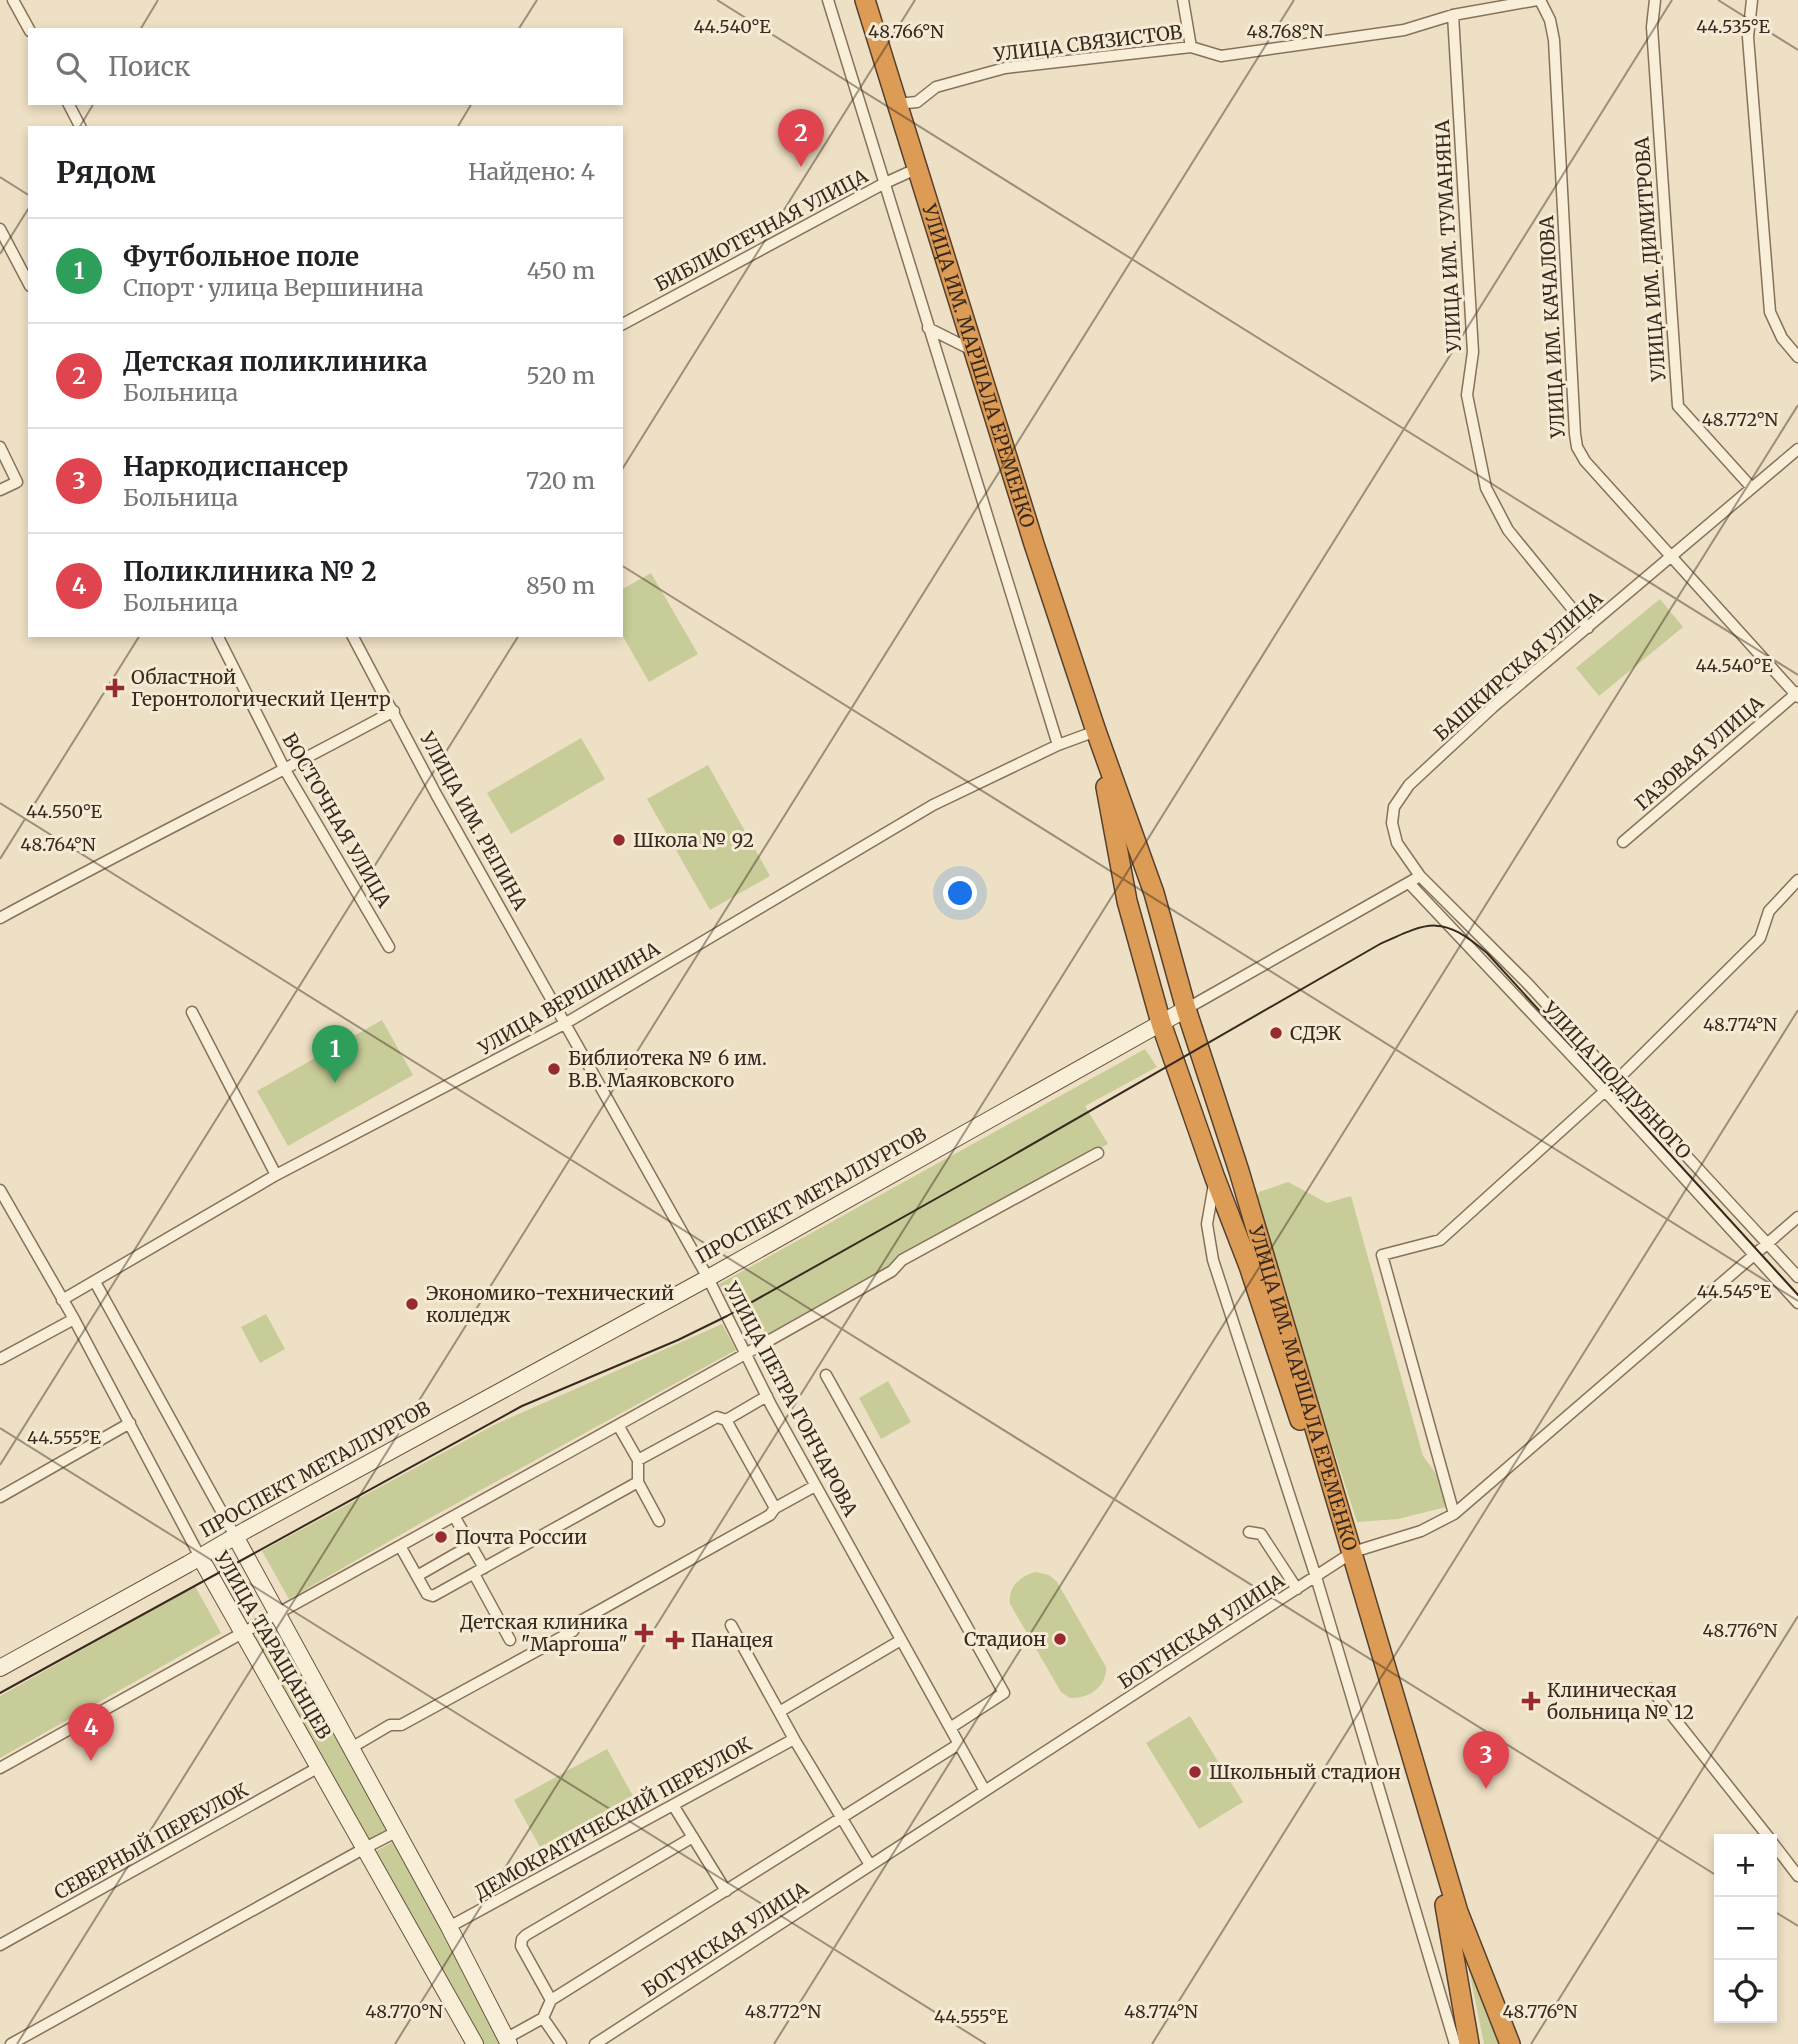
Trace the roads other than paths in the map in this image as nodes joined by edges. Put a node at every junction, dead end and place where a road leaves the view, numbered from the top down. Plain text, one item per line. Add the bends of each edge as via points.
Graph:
1 (13, 0) edge
2 (828, 0) edge
3 (865, 0) edge
4 (1183, 0) edge
5 (1538, 0) edge
6 (1655, 0) edge
7 (1752, 0) edge
8 (1453, 15) junction
9 (28, 28) edge
10 (1191, 47) junction
11 (896, 104) junction
12 (69, 105) edge
13 (80, 126) edge
14 (918, 168) junction
15 (883, 184) junction
16 (0, 229) edge
17 (28, 282) edge
18 (623, 324) edge
19 (928, 328) junction
20 (975, 352) junction
21 (1798, 357) edge
22 (0, 447) edge
23 (1798, 449) edge
24 (1752, 488) junction
25 (0, 491) edge
26 (1672, 557) junction
27 (1588, 628) junction
28 (218, 637) edge
29 (353, 637) edge
30 (1797, 694) edge
31 (394, 711) junction
32 (1096, 731) junction
33 (1058, 745) junction
34 (285, 770) junction
35 (1623, 842) dead end
36 (1420, 876) junction
37 (1798, 880) edge
38 (1409, 883) junction
39 (1154, 893) junction
40 (1127, 901) junction
41 (0, 918) edge
42 (1483, 940) joint
43 (389, 947) dead end
44 (1185, 1009) junction
45 (192, 1012) dead end
46 (566, 1023) junction
47 (1161, 1023) junction
48 (1616, 1081) junction
49 (1605, 1091) junction
50 (1098, 1153) dead end
51 (1239, 1171) junction
52 (276, 1175) junction
53 (1215, 1178) junction
54 (0, 1190) edge
55 (1798, 1217) edge
56 (1768, 1244) junction
57 (1755, 1255) junction
58 (1798, 1277) edge
59 (708, 1278) junction
60 (95, 1282) junction
61 (62, 1300) junction
62 (1798, 1303) edge
63 (74, 1319) junction
64 (746, 1354) junction
65 (0, 1359) edge
66 (825, 1375) dead end
67 (767, 1396) junction
68 (726, 1420) junction
69 (130, 1423) junction
70 (618, 1425) junction
71 (638, 1461) junction
72 (638, 1482) junction
73 (815, 1486) junction
74 (0, 1497) edge
75 (775, 1508) junction
76 (1454, 1514) junction
77 (454, 1516) junction
78 (659, 1521) dead end
79 (1249, 1532) dead end
80 (234, 1536) junction
81 (471, 1545) junction
82 (400, 1546) junction
83 (1349, 1554) junction
84 (200, 1557) junction
85 (484, 1568) junction
86 (474, 1574) junction
87 (417, 1576) junction
88 (1316, 1577) junction
89 (1297, 1589) junction
90 (278, 1613) junction
91 (731, 1625) dead end
92 (243, 1632) junction
93 (510, 1640) dead end
94 (901, 1640) junction
95 (0, 1668) edge
96 (1651, 1689) dead end
97 (779, 1712) junction
98 (950, 1728) junction
99 (794, 1739) junction
100 (959, 1744) junction
101 (351, 1748) junction
102 (319, 1767) junction
103 (0, 1768) edge
104 (985, 1791) junction
105 (673, 1805) junction
106 (842, 1818) junction
107 (396, 1832) junction
108 (1765, 1834) edge
109 (693, 1837) junction
110 (365, 1848) junction
111 (1777, 1849) edge
112 (870, 1865) junction
113 (1798, 1876) edge
114 (726, 1891) junction
115 (449, 1927) junction
116 (0, 1945) edge
117 (551, 2000) junction
118 (543, 2018) junction
119 (508, 2041) edge
120 (11, 2044) edge
121 (475, 2044) edge
122 (561, 2044) edge
123 (594, 2044) edge
124 (1455, 2044) edge
125 (1469, 2044) edge
126 (1510, 2044) edge

1 - 9 street
2 - 15 street
3 - 11 highway, УЛИЦА ИМ. МАРШАЛА ЕРЕМЕНКО
4 - 10 street
5 - 8 street, УЛИЦА СВЯЗИСТОВ
5 - 26 street, УЛИЦА ИМ. КАЧАЛОВА via 1550,20 1554,40 1577,447
6 - 24 street, УЛИЦА ИМ. ДИМИТРОВА via 1652,27 1678,406
7 - 21 street via 1748,37 1770,312 1782,338
8 - 10 street, УЛИЦА СВЯЗИСТОВ via 1404,30 1222,56
8 - 27 street, УЛИЦА ИМ. ТУМАНЯНА via 1473,352 1467,395 1486,488 1508,530
10 - 11 street, УЛИЦА СВЯЗИСТОВ via 1005,68 936,87 917,102
11 - 14 highway, УЛИЦА ИМ. МАРШАЛА ЕРЕМЕНКО
12 - 13 street
14 - 15 street, БИБЛИОТЕЧНАЯ УЛИЦА
14 - 20 highway, УЛИЦА ИМ. МАРШАЛА ЕРЕМЕНКО
15 - 18 street, БИБЛИОТЕЧНАЯ УЛИЦА
15 - 19 street
16 - 17 street
19 - 20 street
19 - 33 street
20 - 32 highway, УЛИЦА ИМ. МАРШАЛА ЕРЕМЕНКО
22 - 25 street via 17,482
23 - 24 street, БАШКИРСКАЯ УЛИЦА
24 - 26 street, БАШКИРСКАЯ УЛИЦА
26 - 27 street, БАШКИРСКАЯ УЛИЦА
26 - 30 street, УЛИЦА ИМ. КАЧАЛОВА
27 - 36 street, БАШКИРСКАЯ УЛИЦА via 1493,708 1401,796 1392,823 1397,843
28 - 34 street, ВОСТОЧНАЯ УЛИЦА
29 - 31 street, УЛИЦА ИМ. РЕПИНА
30 - 35 street, ГАЗОВАЯ УЛИЦА
31 - 34 street
31 - 46 street, УЛИЦА ИМ. РЕПИНА
32 - 33 street, УЛИЦА ВЕРШИНИНА
32 - 39 highway, УЛИЦА ИМ. МАРШАЛА ЕРЕМЕНКО
32 - 40 highway, УЛИЦА ИМ. МАРШАЛА ЕРЕМЕНКО
33 - 46 street, УЛИЦА ВЕРШИНИНА via 933,805
34 - 41 street
34 - 43 street, ВОСТОЧНАЯ УЛИЦА
36 - 38 street, ПРОСПЕКТ МЕТАЛЛУРГОВ
36 - 42 street, БАШКИРСКАЯ УЛИЦА
37 - 48 street via 1769,911 1760,938
38 - 44 street, ПРОСПЕКТ МЕТАЛЛУРГОВ
38 - 49 street, УЛИЦА ПОДДУБНОГО
39 - 40 highway via 1133,894
39 - 44 highway, УЛИЦА ИМ. МАРШАЛА ЕРЕМЕНКО
40 - 47 highway, УЛИЦА ИМ. МАРШАЛА ЕРЕМЕНКО
42 - 48 street, УЛИЦА ПОДДУБНОГО
44 - 47 main road, ПРОСПЕКТ МЕТАЛЛУРГОВ
44 - 51 highway, УЛИЦА ИМ. МАРШАЛА ЕРЕМЕНКО
45 - 52 street
46 - 52 street, УЛИЦА ВЕРШИНИНА
46 - 59 street, УЛИЦА ПЕТРА ГОНЧАРОВА
47 - 53 highway, УЛИЦА ИМ. МАРШАЛА ЕРЕМЕНКО
47 - 59 main road, ПРОСПЕКТ МЕТАЛЛУРГОВ
48 - 56 street, УЛИЦА ПОДДУБНОГО
49 - 57 street, УЛИЦА ПОДДУБНОГО
49 - 76 street via 1440,1240 1382,1255
50 - 64 street via 902,1260 892,1271
51 - 53 highway via 1224,1180
51 - 83 highway, УЛИЦА ИМ. МАРШАЛА ЕРЕМЕНКО
52 - 60 street, УЛИЦА ВЕРШИНИНА
53 - 83 highway, УЛИЦА ИМ. МАРШАЛА ЕРЕМЕНКО
53 - 88 street via 1207,1224 1213,1260
54 - 61 street, УЛИЦА ТАРАЩАНЦЕВ
55 - 56 street, БОГУНСКАЯ УЛИЦА
56 - 57 street, БОГУНСКАЯ УЛИЦА
56 - 58 street, УЛИЦА ПОДДУБНОГО
57 - 62 street, УЛИЦА ПОДДУБНОГО
57 - 76 street, БОГУНСКАЯ УЛИЦА
59 - 64 street, УЛИЦА ПЕТРА ГОНЧАРОВА
59 - 80 main road, ПРОСПЕКТ МЕТАЛЛУРГОВ
60 - 61 street, УЛИЦА ВЕРШИНИНА
60 - 80 street, УЛИЦА ТАРАЩАНЦЕВ
61 - 63 street, УЛИЦА ТАРАЩАНЦЕВ
63 - 65 street
63 - 69 street, УЛИЦА ТАРАЩАНЦЕВ
64 - 67 street, УЛИЦА ПЕТРА ГОНЧАРОВА
64 - 70 street
66 - 98 street via 1004,1693
67 - 68 street
67 - 73 street, УЛИЦА ПЕТРА ГОНЧАРОВА
68 - 71 street via 717,1417
68 - 75 street
69 - 74 street
69 - 84 street, УЛИЦА ТАРАЩАНЦЕВ
70 - 71 street
70 - 77 street
71 - 72 street
72 - 78 street
72 - 85 street
73 - 75 street
73 - 94 street, УЛИЦА ПЕТРА ГОНЧАРОВА
75 - 101 street via 770,1515 577,1623 573,1631
76 - 83 street, БОГУНСКАЯ УЛИЦА via 1421,1531
77 - 81 street
77 - 82 street
79 - 89 street via 1261,1534
80 - 84 main road, ПРОСПЕКТ МЕТАЛЛУРГОВ
80 - 90 main road, УЛИЦА ТАРАЩАНЦЕВ
81 - 85 street
81 - 87 street
82 - 87 street
82 - 90 street
83 - 88 street, БОГУНСКАЯ УЛИЦА
83 - 125 highway, УЛИЦА ИМ. МАРШАЛА ЕРЕМЕНКО via 1449,1919
83 - 126 highway, УЛИЦА ИМ. МАРШАЛА ЕРЕМЕНКО via 1458,1912
84 - 92 main road, УЛИЦА ТАРАЩАНЦЕВ
84 - 95 main road, ПРОСПЕКТ МЕТАЛЛУРГОВ
85 - 86 street
86 - 87 street via 433,1596
86 - 93 street
88 - 89 street, БОГУНСКАЯ УЛИЦА
88 - 124 street
89 - 104 street, БОГУНСКАЯ УЛИЦА
90 - 92 street
90 - 101 main road, УЛИЦА ТАРАЩАНЦЕВ
91 - 97 street
92 - 102 main road, УЛИЦА ТАРАЩАНЦЕВ
92 - 103 street
94 - 97 street
94 - 98 street, УЛИЦА ПЕТРА ГОНЧАРОВА
96 - 108 street
97 - 99 street
98 - 100 street, УЛИЦА ПЕТРА ГОНЧАРОВА
99 - 105 street, ДЕМОКРАТИЧЕСКИЙ ПЕРЕУЛОК
99 - 106 street
100 - 104 street, УЛИЦА ПЕТРА ГОНЧАРОВА
100 - 106 street
101 - 107 main road, УЛИЦА ТАРАЩАНЦЕВ
102 - 110 main road, УЛИЦА ТАРАЩАНЦЕВ
102 - 116 street, СЕВЕРНЫЙ ПЕРЕУЛОК
104 - 112 street, БОГУНСКАЯ УЛИЦА
105 - 109 street
105 - 115 street, ДЕМОКРАТИЧЕСКИЙ ПЕРЕУЛОК
106 - 112 street
106 - 114 street
107 - 110 street
107 - 115 main road, УЛИЦА ТАРАЩАНЦЕВ
109 - 114 street
109 - 117 street via 526,1935 521,1946
110 - 120 street
110 - 121 main road, УЛИЦА ТАРАЩАНЦЕВ
111 - 113 street
112 - 123 street, БОГУНСКАЯ УЛИЦА
114 - 117 street
115 - 119 main road, УЛИЦА ТАРАЩАНЦЕВ
117 - 118 street
118 - 119 street
118 - 122 street

